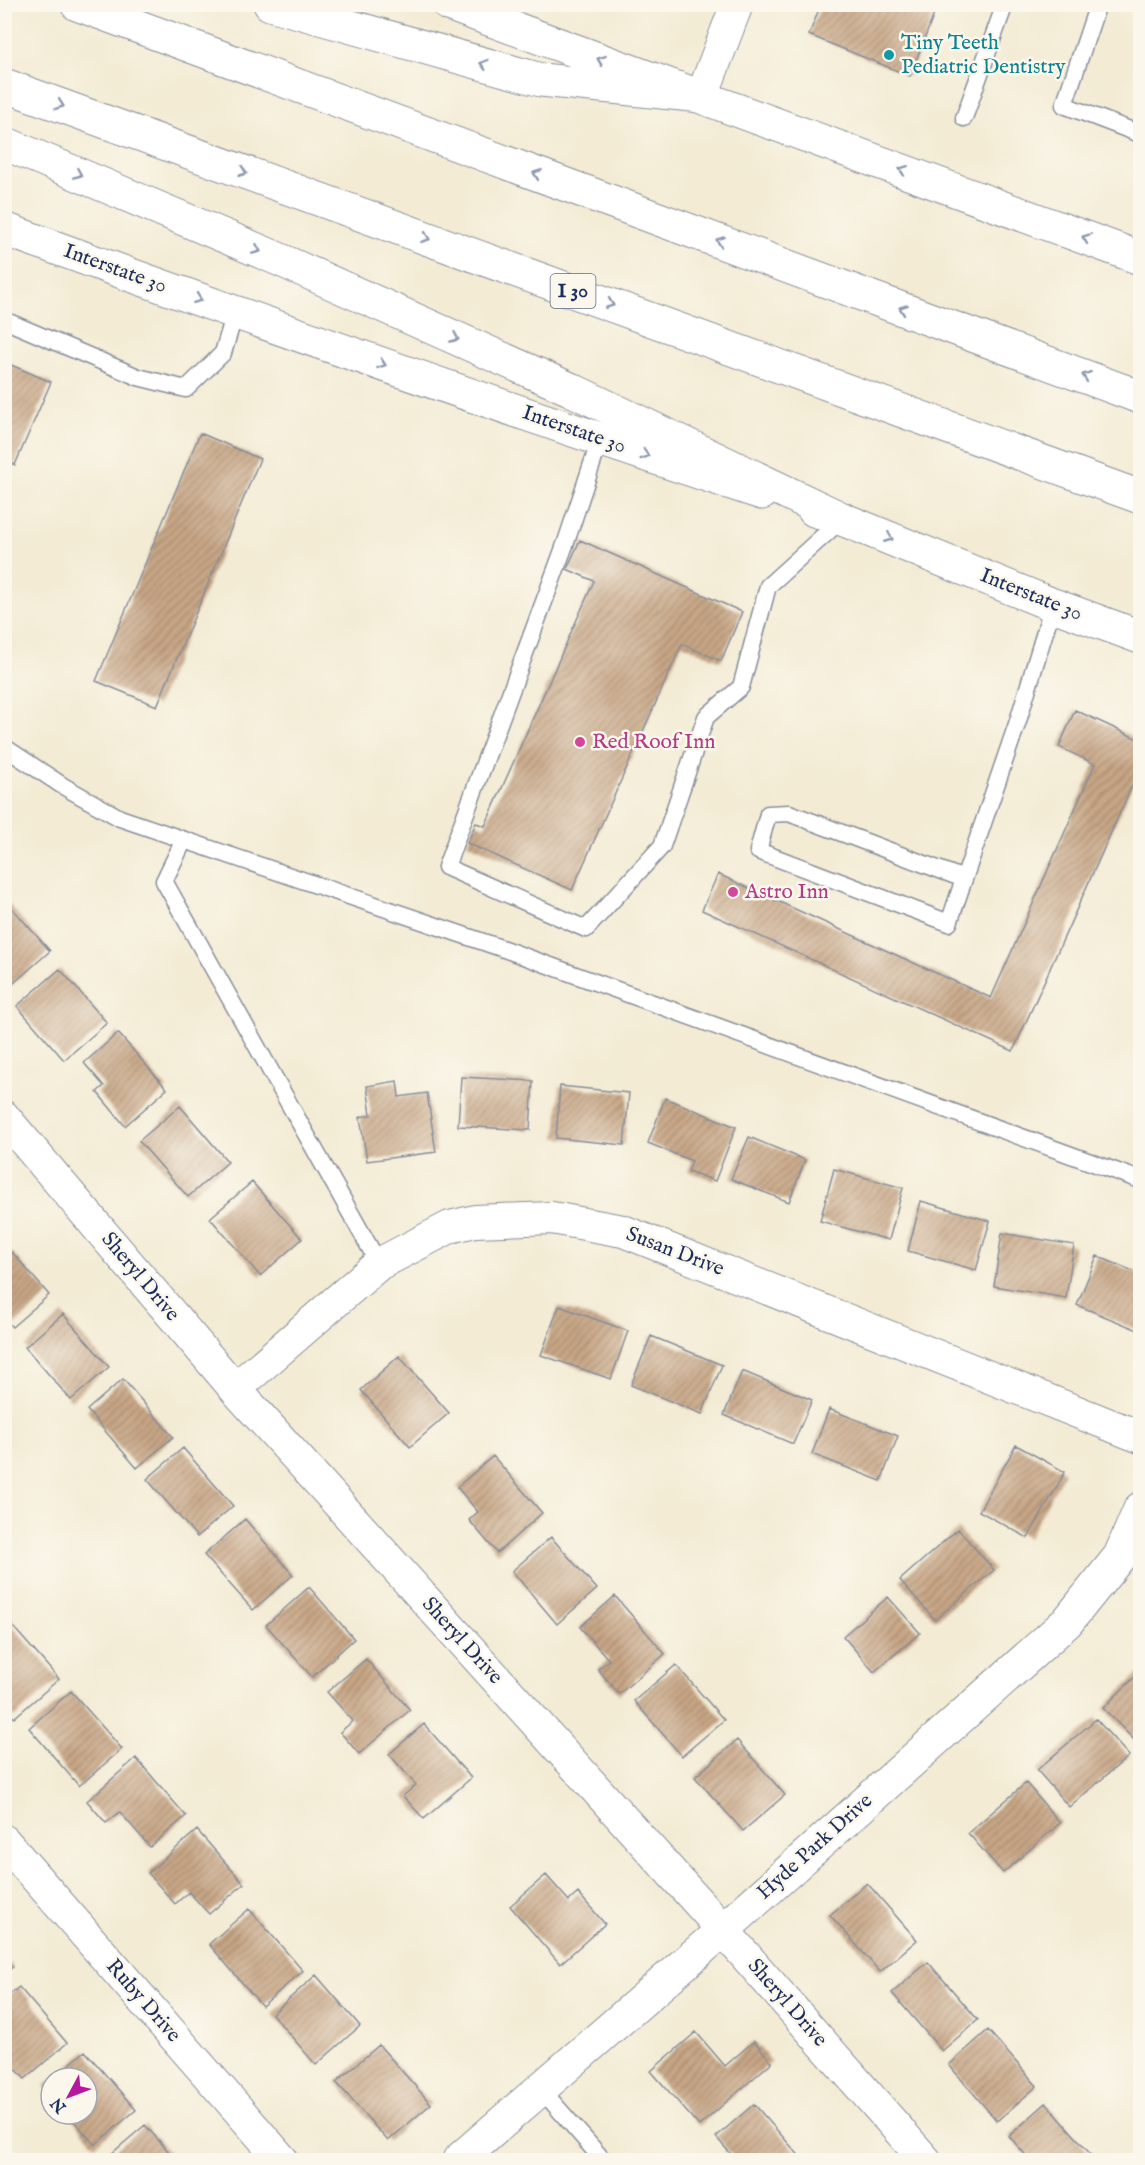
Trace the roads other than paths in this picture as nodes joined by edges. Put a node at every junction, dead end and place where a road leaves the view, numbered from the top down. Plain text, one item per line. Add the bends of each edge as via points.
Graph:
1 (77, 4) edge
2 (270, 4) edge
3 (448, 4) edge
4 (737, 4) edge
5 (1005, 4) edge
6 (1098, 4) edge
7 (4, 85) edge
8 (702, 96) junction
9 (964, 118) dead end
10 (1140, 134) edge
11 (4, 143) edge
12 (4, 229) edge
13 (1140, 258) edge
14 (235, 313) junction
15 (4, 320) edge
16 (1140, 397) edge
17 (600, 440) junction
18 (1140, 497) edge
19 (842, 519) junction
20 (1053, 605) junction
21 (1140, 637) edge
22 (4, 747) edge
23 (184, 840) junction
24 (964, 879) junction
25 (4, 1117) edge
26 (1140, 1180) edge
27 (379, 1264) junction
28 (235, 1389) junction
29 (1140, 1437) edge
30 (1140, 1509) edge
31 (4, 1841) edge
32 (723, 1930) junction
33 (541, 2089) junction
34 (282, 2160) edge
35 (459, 2160) edge
36 (603, 2160) edge
37 (924, 2160) edge

16 -> 1 main road
8 -> 2 main road via 541,80
8 -> 3 main road
4 - 8 street
5 - 9 lane
6 - 10 lane via 1064,105
7 -> 18 main road, I 30
13 -> 8 main road
11 -> 19 main road via 570,389
12 -> 14 main road, Interstate 30
14 - 15 lane via 223,353 186,389 138,377
14 -> 17 main road, Interstate 30
17 -> 19 main road, Interstate 30
17 - 19 lane via 446,867 586,929 662,846 706,717 741,687 768,586
19 -> 20 main road, Interstate 30
20 - 21 main road, Interstate 30
20 - 24 lane
22 - 23 lane via 120,818
23 - 26 lane via 504,950
23 - 27 lane via 164,881
24 - 24 lane via 949,923 758,851 768,814 789,813
25 - 28 street, Sheryl Drive
27 - 28 street, Susan Drive
27 - 29 street, Susan Drive via 450,1227 475,1221 552,1218 623,1231
28 - 32 street, Sheryl Drive
30 - 32 main road, Hyde Park Drive via 1120,1556 1067,1622
31 - 34 street, Ruby Drive
32 - 33 main road, Hyde Park Drive
32 - 37 street, Sheryl Drive
33 - 35 main road, Hyde Park Drive
33 - 36 lane

